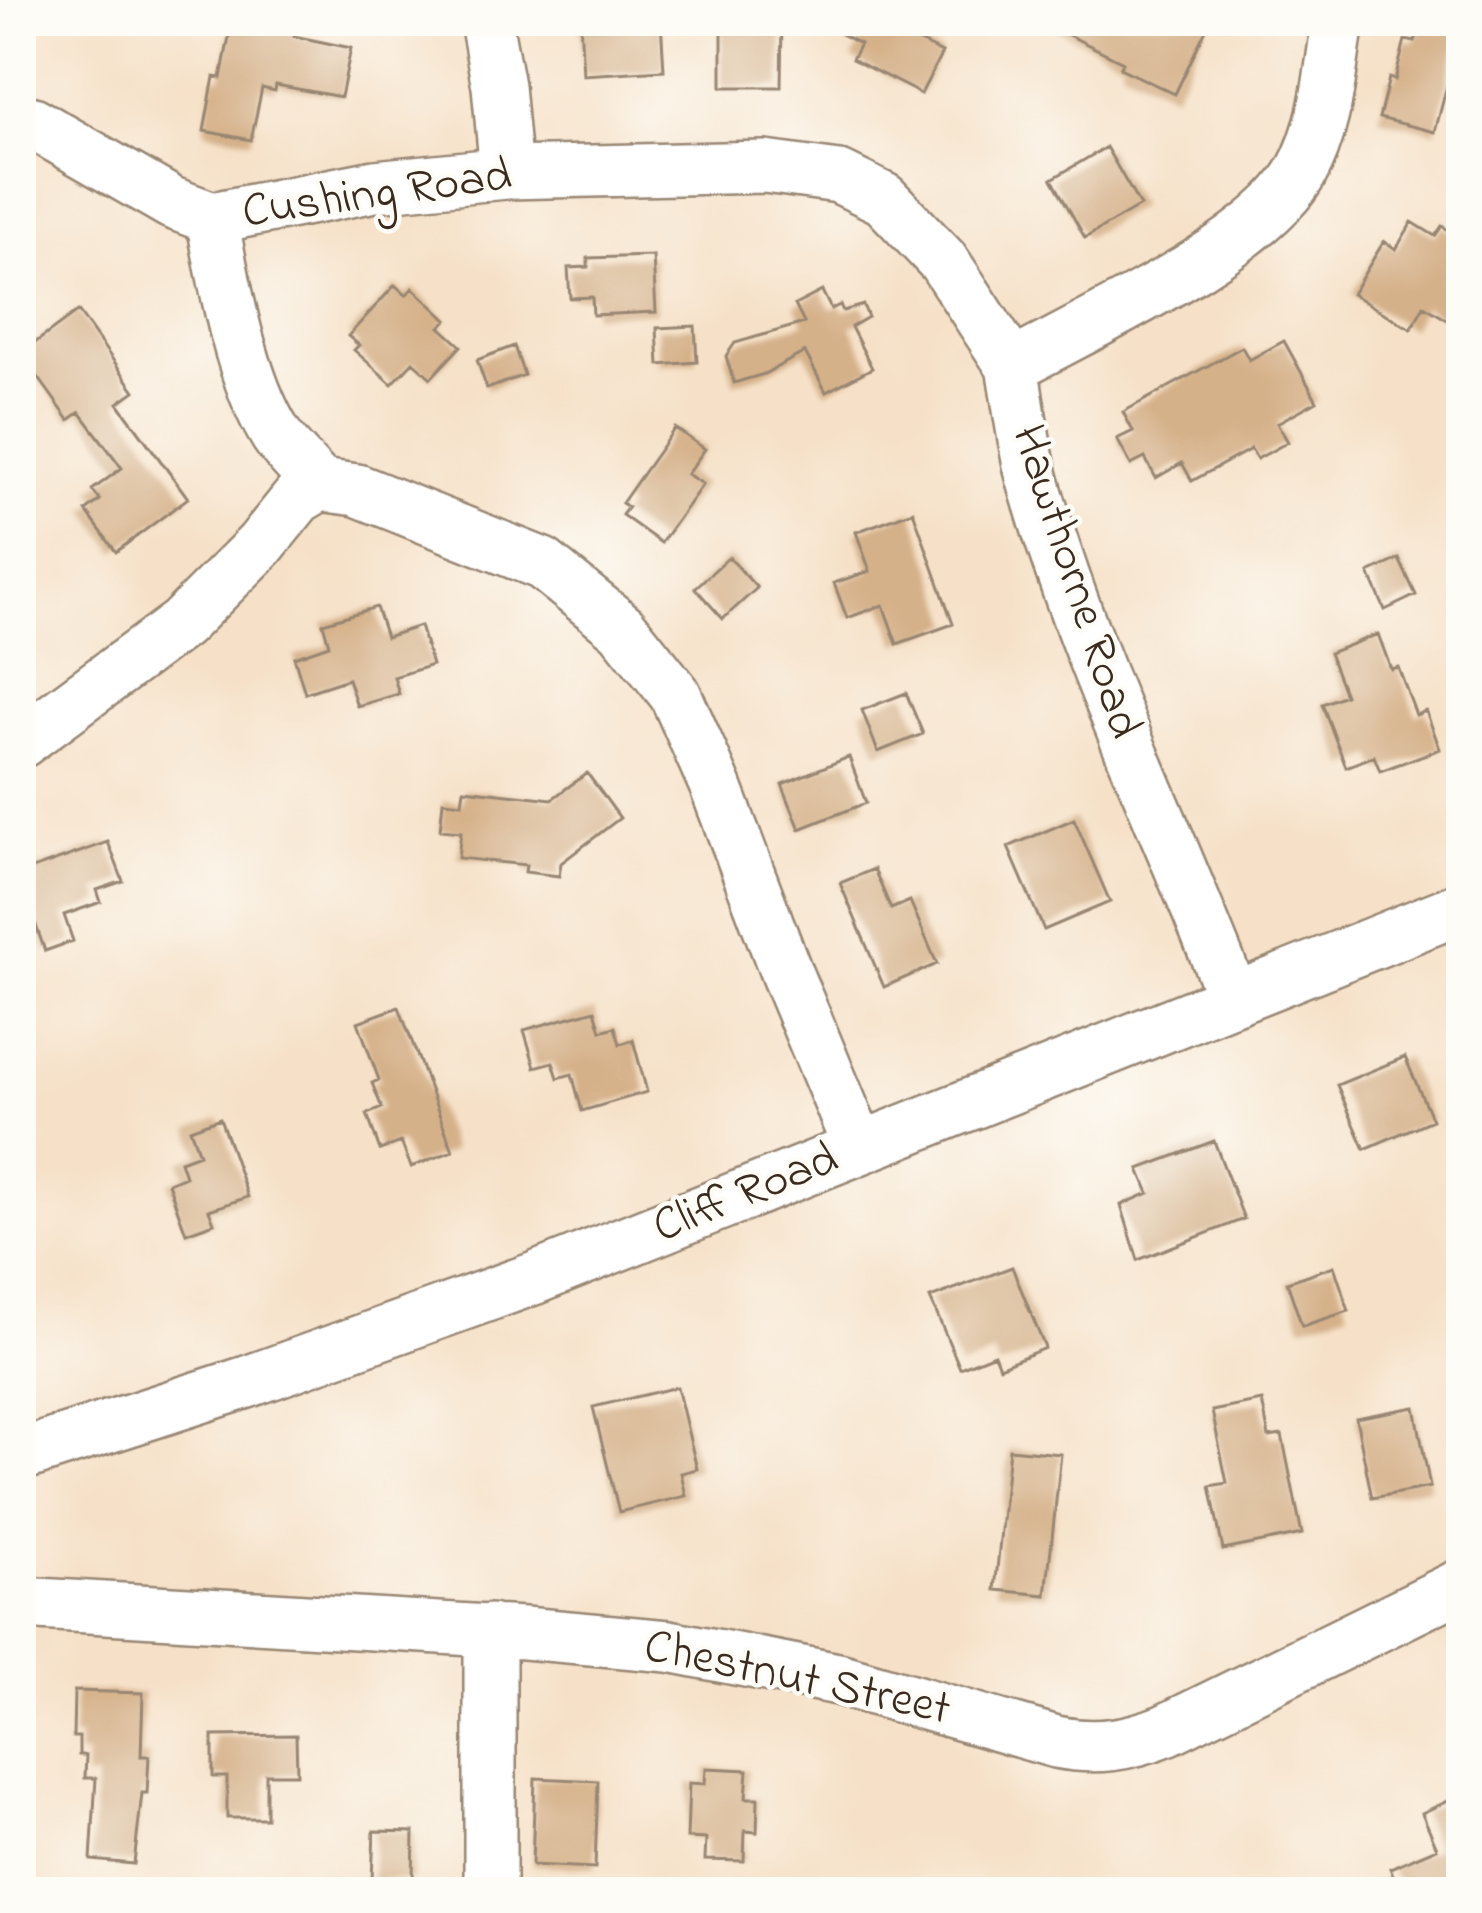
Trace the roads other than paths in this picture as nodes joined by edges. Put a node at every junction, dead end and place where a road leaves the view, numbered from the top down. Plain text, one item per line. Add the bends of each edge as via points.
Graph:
1 (486, 21) edge
2 (1338, 21) edge
3 (21, 120) edge
4 (506, 173) junction
5 (212, 218) junction
6 (1012, 366) junction
7 (320, 485) junction
8 (21, 742) edge
9 (1460, 910) edge
10 (1233, 998) junction
11 (859, 1148) junction
12 (21, 1455) edge
13 (1461, 1586) edge
14 (21, 1604) edge
15 (490, 1630) junction
16 (490, 1892) edge

1 - 4 street
2 - 6 street, Hawthorne Road via 1323,116 1301,172 1271,212 1192,267
3 - 5 street
4 - 5 street, Cushing Road via 375,186
4 - 6 street, Cushing Road via 765,166 839,177 884,199 944,262
5 - 7 street, Cushing Road via 248,371 276,435
6 - 10 street, Hawthorne Road via 1033,481 1073,598
7 - 8 street via 298,498 181,624
7 - 11 street via 358,490 543,564 622,628 674,694
9 - 10 street, Cliff Road
10 - 11 street, Cliff Road
11 - 12 street, Cliff Road via 532,1279
13 - 15 street, Chestnut Street via 1166,1730 1098,1748 735,1656
14 - 15 street, Chestnut Street
15 - 16 street

